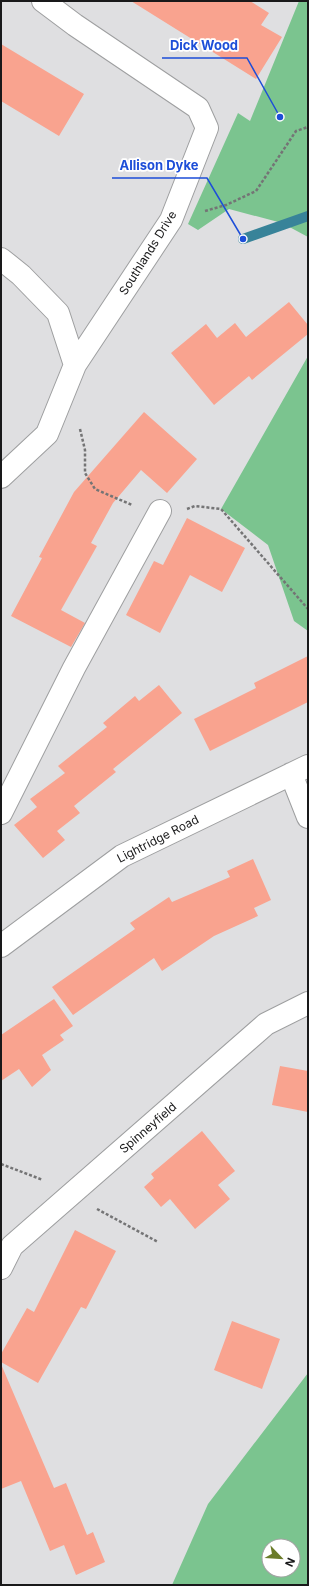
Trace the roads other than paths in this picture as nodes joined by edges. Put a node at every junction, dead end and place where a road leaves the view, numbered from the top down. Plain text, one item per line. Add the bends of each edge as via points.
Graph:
1 (43, 1) edge
2 (1, 259) edge
3 (75, 364) junction
4 (1, 477) edge
5 (160, 511) dead end
6 (300, 770) edge
7 (1, 813) edge
8 (308, 817) edge
9 (1, 946) edge
10 (308, 1003) edge
11 (1, 1268) edge

1 - 3 street, Southlands Drive via 198,108 207,128 171,220
2 - 3 street via 21,275 58,314
3 - 4 street, Southlands Drive via 46,434
5 - 7 street via 74,668
6 - 8 street
6 - 9 street, Lightridge Road via 122,856
10 - 11 street, Spinneyfield via 266,1024 12,1246

